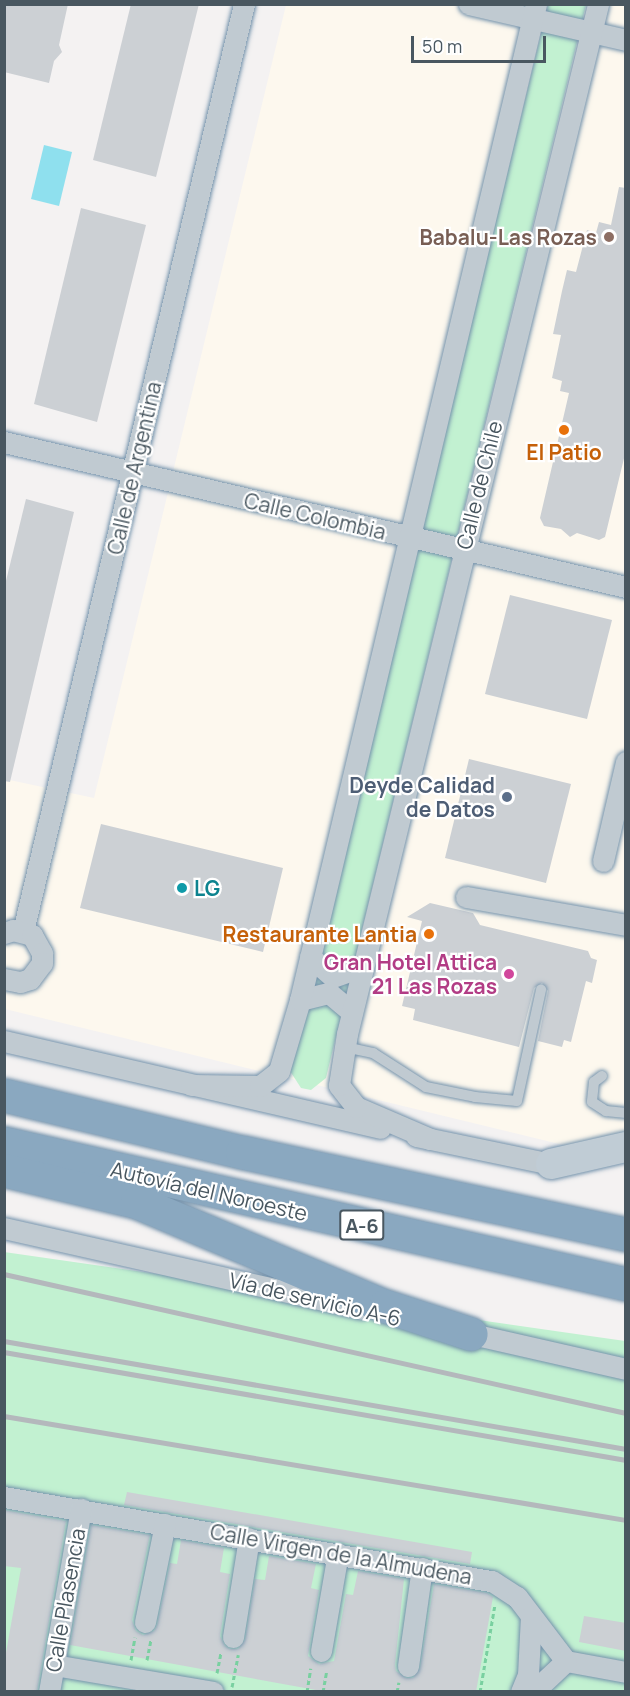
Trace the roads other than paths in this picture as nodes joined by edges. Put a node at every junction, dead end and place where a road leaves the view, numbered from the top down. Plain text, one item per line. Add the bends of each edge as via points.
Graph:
1 (244, 4) edge
2 (469, 4) edge
3 (598, 4) edge
4 (534, 12) edge
5 (591, 33) junction
6 (626, 40) edge
7 (4, 442) edge
8 (133, 472) junction
9 (408, 538) junction
10 (463, 550) junction
11 (626, 587) edge
12 (626, 762) edge
13 (603, 861) dead end
14 (466, 897) dead end
15 (626, 925) edge
16 (14, 932) edge
17 (310, 957) junction
18 (363, 966) junction
19 (4, 979) edge
20 (542, 990) dead end
21 (300, 1000) junction
22 (352, 1012) junction
23 (4, 1041) edge
24 (345, 1047) junction
25 (602, 1076) dead end
26 (191, 1085) junction
27 (4, 1095) edge
28 (626, 1113) edge
29 (430, 1139) junction
30 (4, 1143) edge
31 (626, 1147) edge
32 (551, 1164) joint
33 (4, 1170) edge
34 (4, 1228) edge
35 (626, 1234) edge
36 (626, 1284) edge
37 (471, 1334) junction
38 (626, 1369) edge
39 (4, 1497) edge
40 (81, 1509) junction
41 (165, 1524) junction
42 (249, 1538) junction
43 (338, 1553) junction
44 (422, 1568) junction
45 (531, 1616) junction
46 (145, 1622) road end
47 (233, 1637) road end
48 (321, 1651) dead end
49 (566, 1662) junction
50 (54, 1665) junction
51 (408, 1666) dead end
52 (626, 1672) edge
53 (214, 1686) edge
54 (49, 1692) edge
55 (521, 1692) edge
56 (533, 1692) edge

1 - 8 street, Calle de Argentina
2 - 4 street
3 - 5 street, Calle de Chile
4 - 5 street
4 - 9 street
5 - 6 street
5 - 10 street, Calle de Chile
7 - 8 street, Calle Colombia
8 - 9 street, Calle Colombia
8 - 16 street, Calle de Argentina
9 - 10 street, Calle Colombia
9 - 17 street
10 - 11 street, Calle Colombia
10 - 18 street, Calle de Chile
12 - 13 street
14 - 15 street
16 - 19 street, Calle de Argentina via 39,943 42,963 30,979
17 - 18 street via 333,977
17 - 21 street
18 - 22 street, Calle de Chile
20 - 24 lane via 517,1101 426,1087 372,1053
21 - 22 street via 329,993
21 - 26 street via 279,1071 260,1086
22 - 24 street, Calle de Chile
23 - 26 street
24 - 29 street, Calle de Chile via 339,1085 356,1107
25 - 28 lane via 594,1082 592,1102 606,1111
26 - 29 street
27 - 35 highway, A-6 via 242,1152
29 - 32 street
30 - 36 highway, Autovía del Noroeste / A-6
31 - 32 street
33 - 37 highway via 137,1202 385,1306
34 - 37 street, Vía de servicio A-6
37 - 38 street, Vía de servicio A-6
39 - 40 street, Calle Virgen de la Almudena
40 - 41 street, Calle Virgen de la Almudena
40 - 50 street, Calle Plasencia
41 - 42 street, Calle Virgen de la Almudena
41 - 46 street
42 - 43 street, Calle Virgen de la Almudena
42 - 47 street
43 - 44 street, Calle Virgen de la Almudena
43 - 48 street
44 - 45 street, Calle Virgen de la Almudena via 499,1585 517,1597
44 - 51 street
45 - 49 street, Calle Virgen de la Almudena
45 - 55 street via 528,1675
49 - 52 street
49 - 56 street
50 - 53 street via 136,1679
50 - 54 street, Calle Plasencia

